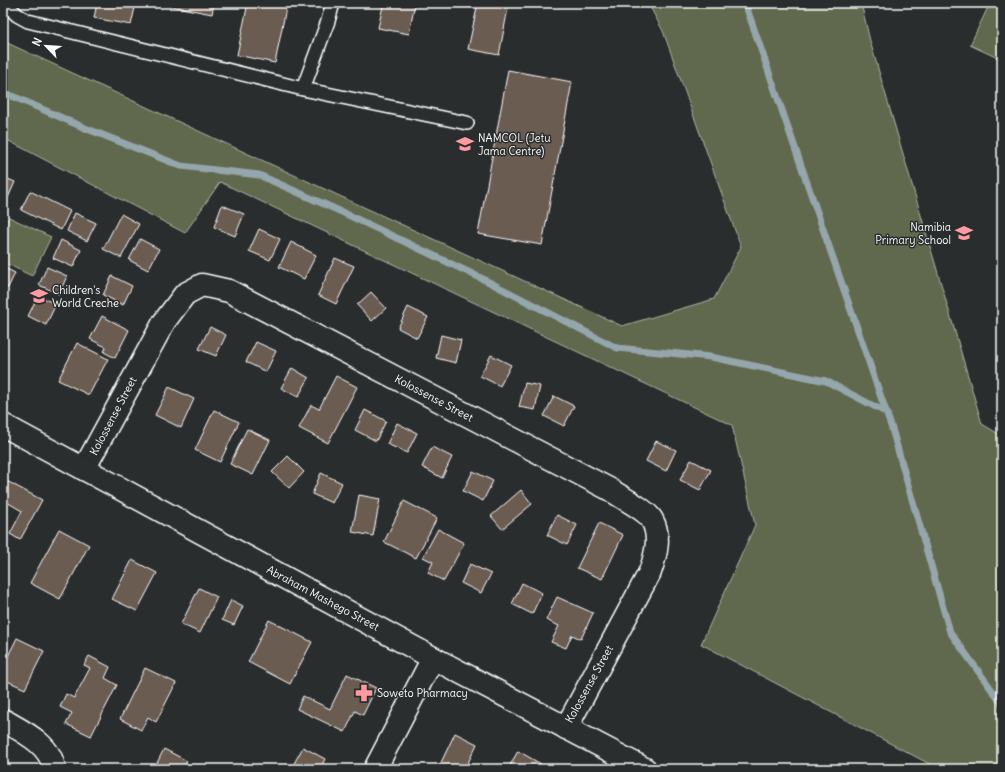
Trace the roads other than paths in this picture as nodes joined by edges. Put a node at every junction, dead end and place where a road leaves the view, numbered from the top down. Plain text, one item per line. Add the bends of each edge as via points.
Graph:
1 (5, 3) edge
2 (333, 3) edge
3 (303, 89) junction
4 (467, 123) dead end
5 (3, 425) edge
6 (84, 470) junction
7 (434, 658) junction
8 (3, 720) edge
9 (566, 728) junction
10 (54, 769) edge
11 (375, 769) edge
12 (645, 769) edge

1 - 3 lane via 16,15 28,21
2 - 3 lane
3 - 4 lane
5 - 6 street, Abraham Mashego Street
6 - 7 street, Abraham Mashego Street
6 - 9 street, Kolossense Street via 164,322 185,294 202,285 229,291 608,490 638,507 652,519 657,535 656,555 650,572
7 - 9 street, Abraham Mashego Street
7 - 11 street
8 - 10 street via 42,746 50,756
9 - 12 street, Abraham Mashego Street

